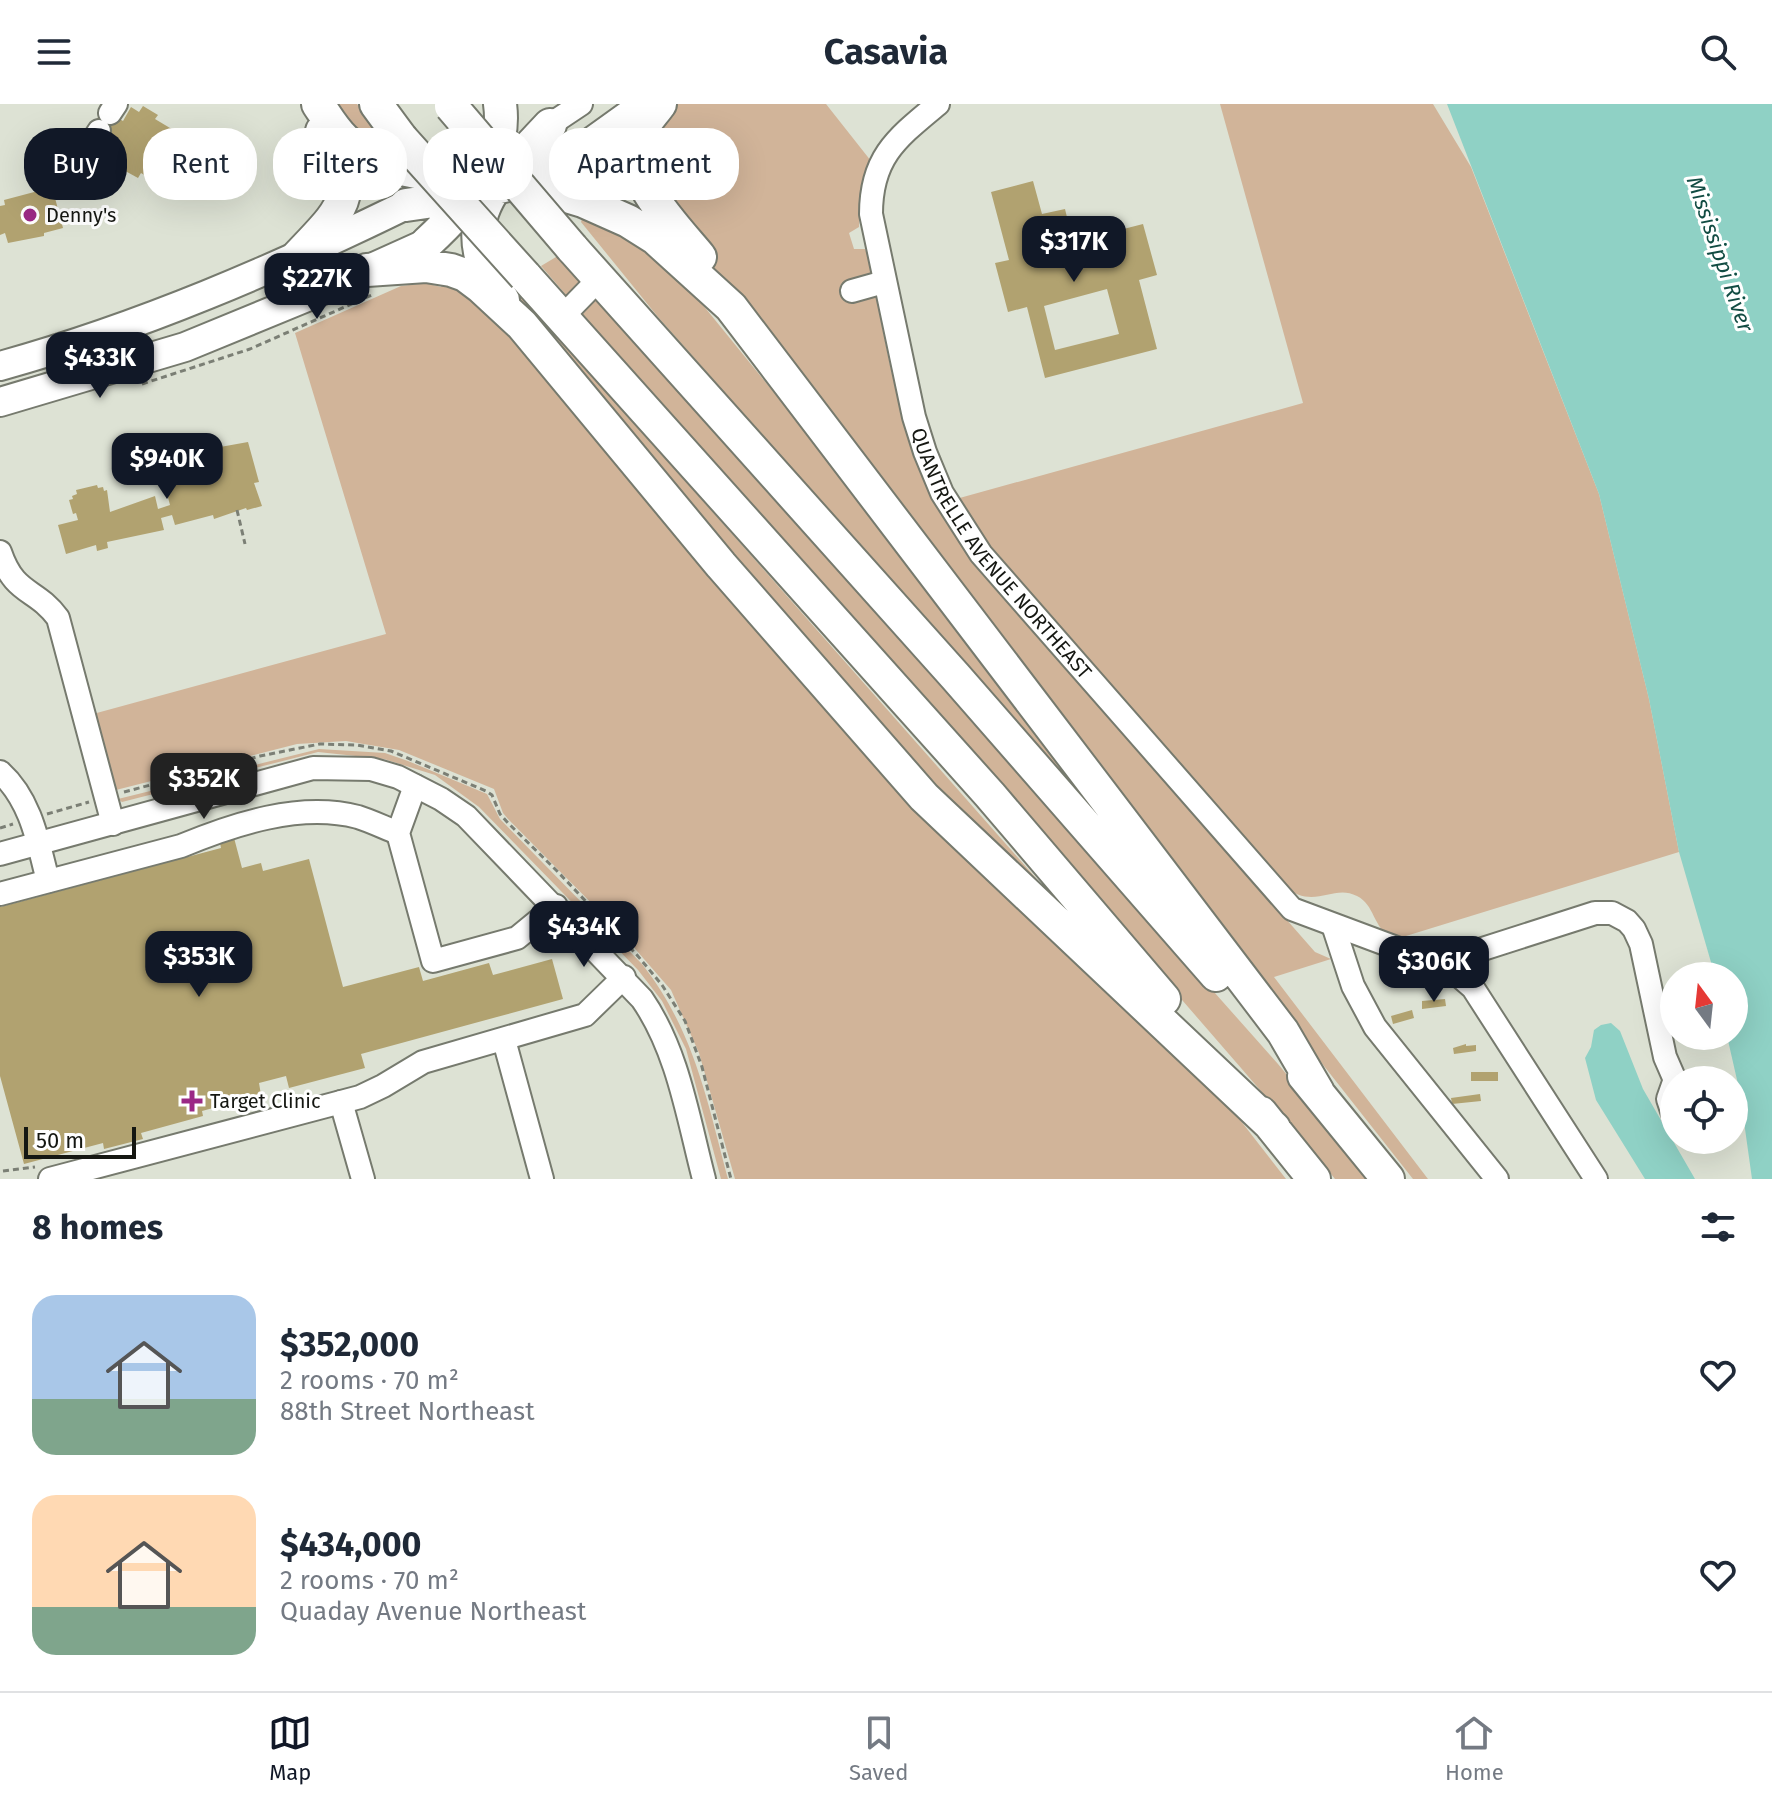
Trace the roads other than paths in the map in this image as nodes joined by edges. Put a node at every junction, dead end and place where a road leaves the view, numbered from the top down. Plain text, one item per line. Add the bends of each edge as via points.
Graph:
1 (306, 104) edge
2 (318, 104) edge
3 (376, 104) edge
4 (500, 104) edge
5 (581, 104) edge
6 (639, 104) edge
7 (660, 104) edge
8 (938, 104) edge
9 (451, 105) edge
10 (550, 125) joint
11 (500, 128) edge
12 (606, 128) edge
13 (533, 141) edge
14 (423, 172) edge
15 (533, 192) edge
16 (389, 200) edge
17 (472, 200) edge
18 (485, 200) edge
19 (427, 243) joint
20 (297, 257) junction
21 (367, 270) junction
22 (600, 278) junction
23 (884, 282) junction
24 (852, 291) dead end
25 (731, 307) junction
26 (562, 317) junction
27 (522, 325) junction
28 (0, 366) edge
29 (0, 402) edge
30 (0, 552) edge
31 (0, 772) edge
32 (415, 786) junction
33 (113, 824) junction
34 (398, 833) junction
35 (38, 844) junction
36 (0, 854) edge
37 (48, 881) junction
38 (0, 894) edge
39 (556, 906) junction
40 (1333, 925) junction
41 (1439, 963) junction
42 (624, 977) junction
43 (504, 1040) junction
44 (1669, 1066) edge
45 (1318, 1092) junction
46 (341, 1102) junction
47 (1274, 1128) junction
48 (94, 1173) edge
49 (50, 1179) edge
50 (363, 1179) edge
51 (542, 1179) edge
52 (704, 1179) edge
53 (1314, 1179) edge
54 (1388, 1179) edge
55 (1497, 1179) edge
56 (1596, 1179) edge

1 - 20 highway via 336,152 346,185 343,204
2 - 14 highway via 362,154
3 - 26 highway, bridge
4 - 11 highway
5 - 10 street
6 - 12 street
7 - 25 highway via 636,141 641,178
8 - 23 street, QUANTRELLE AVENUE NORTHEAST via 896,139 874,182 871,214
9 - 22 highway, bridge
10 - 13 highway
15 - 25 highway via 583,201 628,221 655,238
16 - 20 main road
17 - 19 highway
18 - 27 highway via 479,226 487,273
19 - 21 main road
20 - 28 main road via 195,301
21 - 27 highway via 451,270 481,287
21 - 29 main road via 185,347
22 - 26 street
22 - 45 highway
23 - 24 street
23 - 40 street, QUANTRELLE AVENUE NORTHEAST via 925,452 961,526 1019,600 1292,909
25 - 45 highway via 1283,1032
26 - 47 highway via 990,795
27 - 47 highway via 721,565 924,797
30 - 33 street via 14,582 58,618
31 - 35 street via 25,803
32 - 33 street via 371,769 313,768
32 - 34 street
32 - 39 street via 466,816
33 - 35 street
34 - 37 street via 357,817 318,812 276,816
34 - 39 street via 433,961 517,938
35 - 36 street
35 - 37 street
37 - 38 street
39 - 42 street
40 - 41 street, QUANTRELLE AVENUE NORTHEAST
40 - 55 street via 1353,986 1375,1027
41 - 44 street via 1595,913 1612,913 1627,921 1641,944
41 - 56 street, QUANTRELLE AVENUE NORTHEAST via 1473,988
42 - 43 street via 585,1015
42 - 52 street via 659,1023
43 - 46 street via 423,1062 383,1086
43 - 51 street
45 - 54 highway
46 - 48 street
46 - 50 street
47 - 53 highway
48 - 49 street

